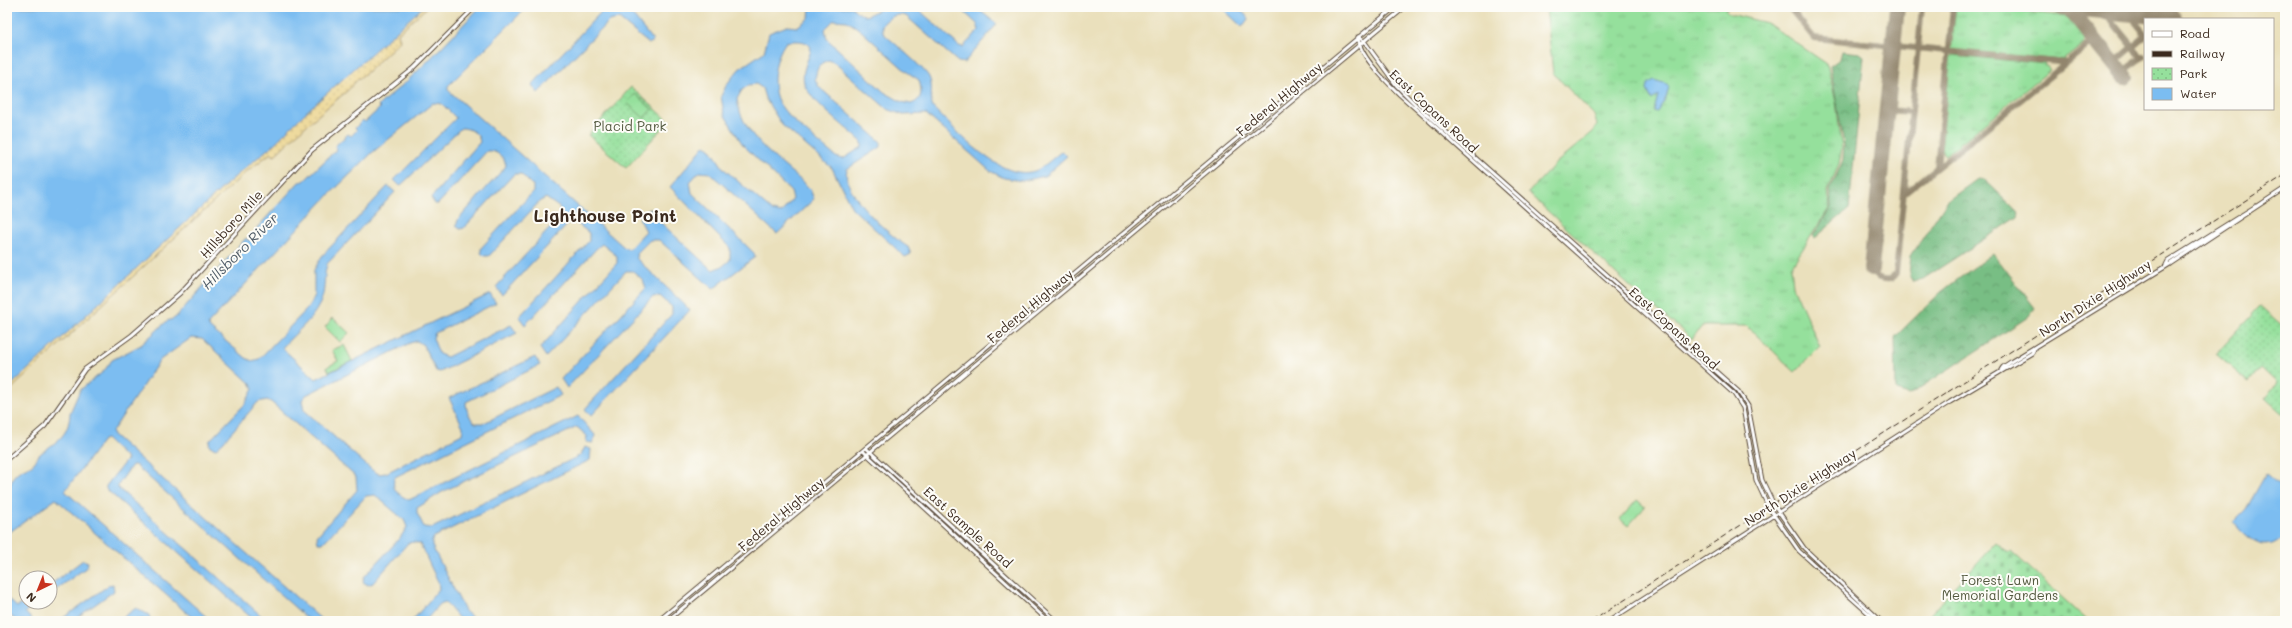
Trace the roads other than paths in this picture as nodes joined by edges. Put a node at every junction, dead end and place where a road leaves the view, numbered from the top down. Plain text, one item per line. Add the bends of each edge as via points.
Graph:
1 (475, 7) edge
2 (1395, 7) edge
3 (1405, 7) edge
4 (1358, 37) junction
5 (1364, 41) junction
6 (1359, 45) junction
7 (1388, 84) junction
8 (1400, 88) junction
9 (1257, 123) junction
10 (1247, 131) junction
11 (1254, 133) junction
12 (1242, 143) junction
13 (1458, 144) junction
14 (1186, 182) junction
15 (1178, 188) junction
16 (2285, 188) edge
17 (1182, 192) junction
18 (1176, 198) junction
19 (1152, 209) junction
20 (1148, 221) junction
21 (1063, 284) junction
22 (1051, 294) junction
23 (1056, 297) junction
24 (1045, 306) junction
25 (923, 400) junction
26 (918, 413) junction
27 (866, 448) junction
28 (863, 451) junction
29 (871, 452) junction
30 (867, 455) junction
31 (7, 459) edge
32 (820, 487) junction
33 (812, 493) junction
34 (818, 496) junction
35 (808, 504) junction
36 (1778, 512) junction
37 (1774, 516) junction
38 (684, 600) junction
39 (677, 606) junction
40 (680, 610) junction
41 (671, 618) junction
42 (658, 621) edge
43 (667, 621) edge
44 (1048, 621) edge
45 (1056, 621) edge
46 (1609, 621) edge
47 (1877, 621) edge
48 (1881, 621) edge

1 - 31 main road, Hillsboro Mile via 413,69 316,147 175,298 132,335 85,369 45,426
2 - 4 main road, Federal Highway
3 - 5 main road, Federal Highway
4 - 5 main road, East Copans Road
4 - 6 main road, East Copans Road
4 - 9 main road, Federal Highway
5 - 6 main road, Federal Highway
5 - 8 main road, East Copans Road
6 - 7 main road, East Copans Road
6 - 11 main road, Federal Highway
7 - 8 main road
7 - 13 main road, East Copans Road via 1452,142
8 - 13 main road, East Copans Road
9 - 10 main road, Federal Highway
9 - 11 main road
10 - 12 main road
10 - 14 main road, Federal Highway
11 - 12 main road, Federal Highway
12 - 17 main road, Federal Highway
13 - 36 main road, East Copans Road via 1738,391 1748,406 1763,484
13 - 37 main road, East Copans Road via 1734,394 1746,417 1759,491
14 - 15 main road, Federal Highway
14 - 17 main road
15 - 18 main road
15 - 19 main road, Federal Highway
16 - 36 main road, North Dixie Highway via 2220,232 2034,349 2030,349
17 - 18 main road, Federal Highway
18 - 20 main road, Federal Highway
19 - 20 main road
19 - 21 main road, Federal Highway
20 - 23 main road, Federal Highway
21 - 22 main road, Federal Highway
21 - 23 main road
22 - 24 main road
22 - 25 main road, Federal Highway
23 - 24 main road, Federal Highway
24 - 26 main road, Federal Highway
25 - 26 main road
25 - 27 main road, Federal Highway
26 - 29 main road, Federal Highway
27 - 28 main road, Federal Highway
27 - 29 main road, East Sample Road
28 - 30 main road, East Sample Road
28 - 32 main road, Federal Highway
29 - 30 main road, Federal Highway
29 - 45 main road, East Sample Road
30 - 34 main road, Federal Highway
30 - 44 main road, East Sample Road
32 - 33 main road, Federal Highway
32 - 34 main road
33 - 35 main road
33 - 38 main road, Federal Highway
34 - 35 main road, Federal Highway
35 - 40 main road, Federal Highway
36 - 37 main road, North Dixie Highway
36 - 48 main road, East Copans Road via 1804,548
37 - 46 main road, North Dixie Highway
37 - 47 main road, East Copans Road via 1799,551
38 - 39 main road, Federal Highway
38 - 40 main road
39 - 41 main road
39 - 42 main road, Federal Highway
40 - 41 main road, Federal Highway
41 - 43 main road, Federal Highway

